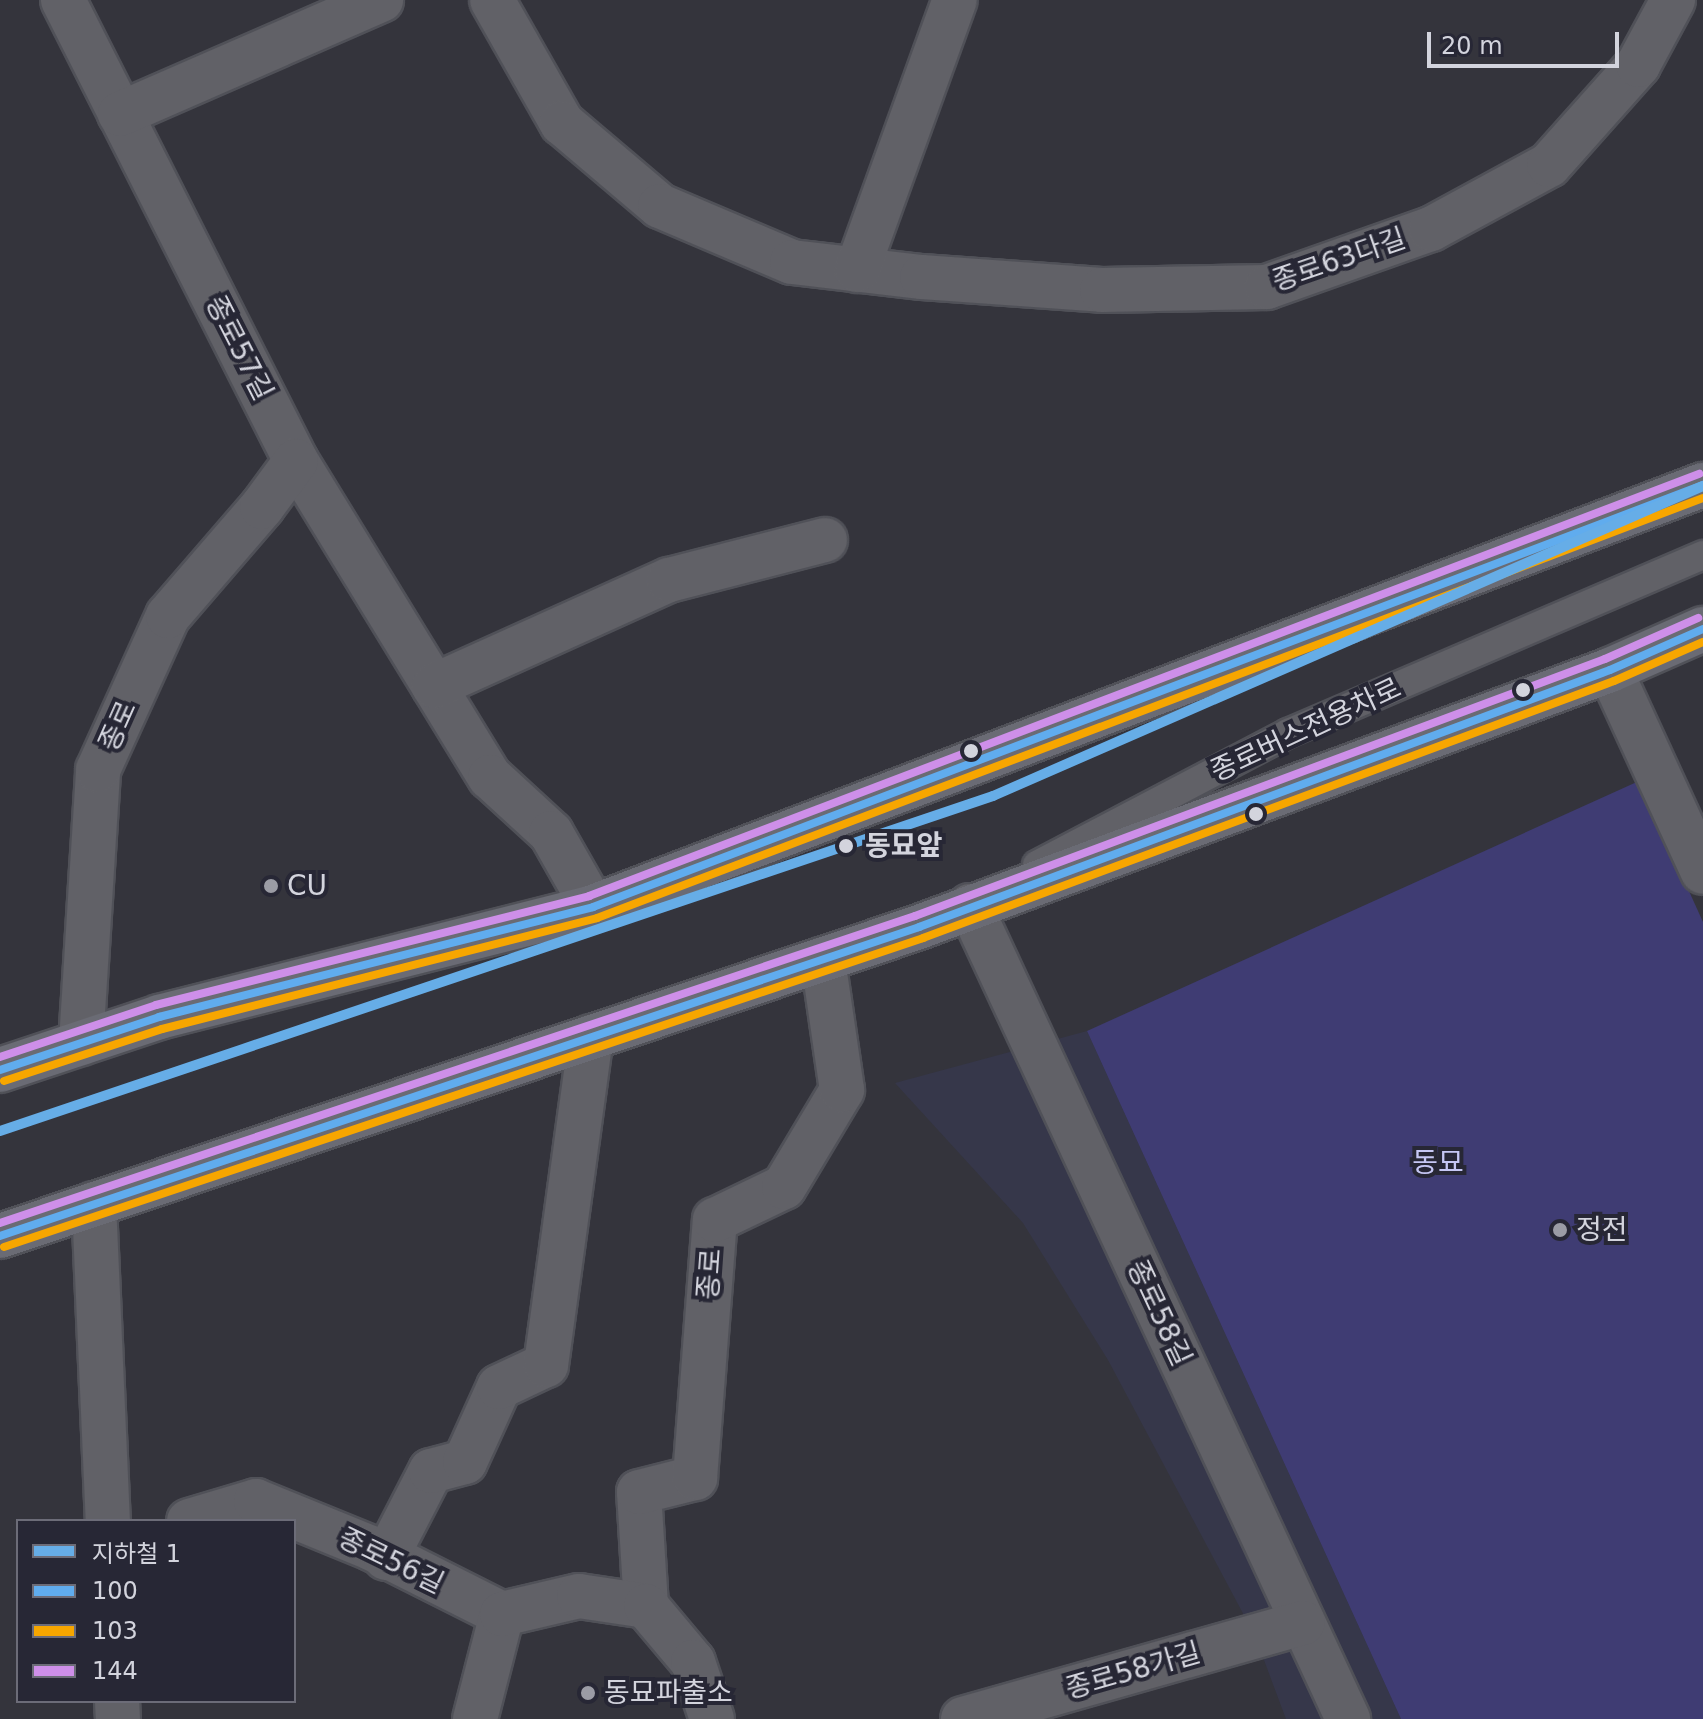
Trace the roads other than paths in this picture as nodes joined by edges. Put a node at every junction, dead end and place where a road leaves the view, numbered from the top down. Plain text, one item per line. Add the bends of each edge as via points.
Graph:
1 (63, 0) edge
2 (381, 0) edge
3 (492, 0) edge
4 (955, 0) edge
5 (1673, 0) edge
6 (120, 114) junction
7 (857, 270) junction
8 (296, 461) junction
9 (1703, 485) edge
10 (825, 540) dead end
11 (1703, 555) edge
12 (1703, 629) edge
13 (1610, 670) junction
14 (434, 686) junction
15 (1703, 872) edge
16 (970, 906) junction
17 (593, 907) junction
18 (919, 927) junction
19 (823, 959) junction
20 (591, 1037) junction
21 (81, 1043) junction
22 (0, 1070) edge
23 (94, 1204) junction
24 (0, 1236) edge
25 (108, 1519) edge
26 (196, 1519) edge
27 (386, 1558) junction
28 (646, 1606) junction
29 (502, 1614) junction
30 (1303, 1623) junction
31 (475, 1719) edge
32 (712, 1719) edge
33 (963, 1719) edge
34 (1348, 1719) edge

1 - 6 street, 종로57길
2 - 6 street
3 - 7 street, 종로63다길 via 562,123 660,206 792,262
4 - 7 street
5 - 7 street, 종로63다길 via 1638,65 1549,165 1431,229 1267,287 1102,290
6 - 8 street, 종로57길
8 - 14 street, 종로57길
8 - 21 street, 종로 via 168,616 98,770
9 - 17 main road
10 - 14 street via 669,580
11 - 18 lane, 종로버스전용차로 via 1288,733
12 - 13 main road
13 - 15 street
13 - 16 main road
14 - 17 street, 종로57길 via 490,777 551,833
16 - 18 main road
16 - 30 street, 종로58길
17 - 21 main road via 159,1017
18 - 19 main road
19 - 20 main road
19 - 28 street, 종로 via 842,1090 784,1187 715,1220 695,1478 639,1492
20 - 23 main road
20 - 27 street via 546,1365 499,1387 465,1462 431,1471
21 - 22 main road
23 - 24 main road
23 - 25 street
26 - 27 street, 종로56길 via 256,1501
27 - 29 street, 종로56길
28 - 29 street via 579,1596
28 - 32 street via 693,1662
29 - 31 street
30 - 33 street, 종로58가길
30 - 34 street, 종로58길

